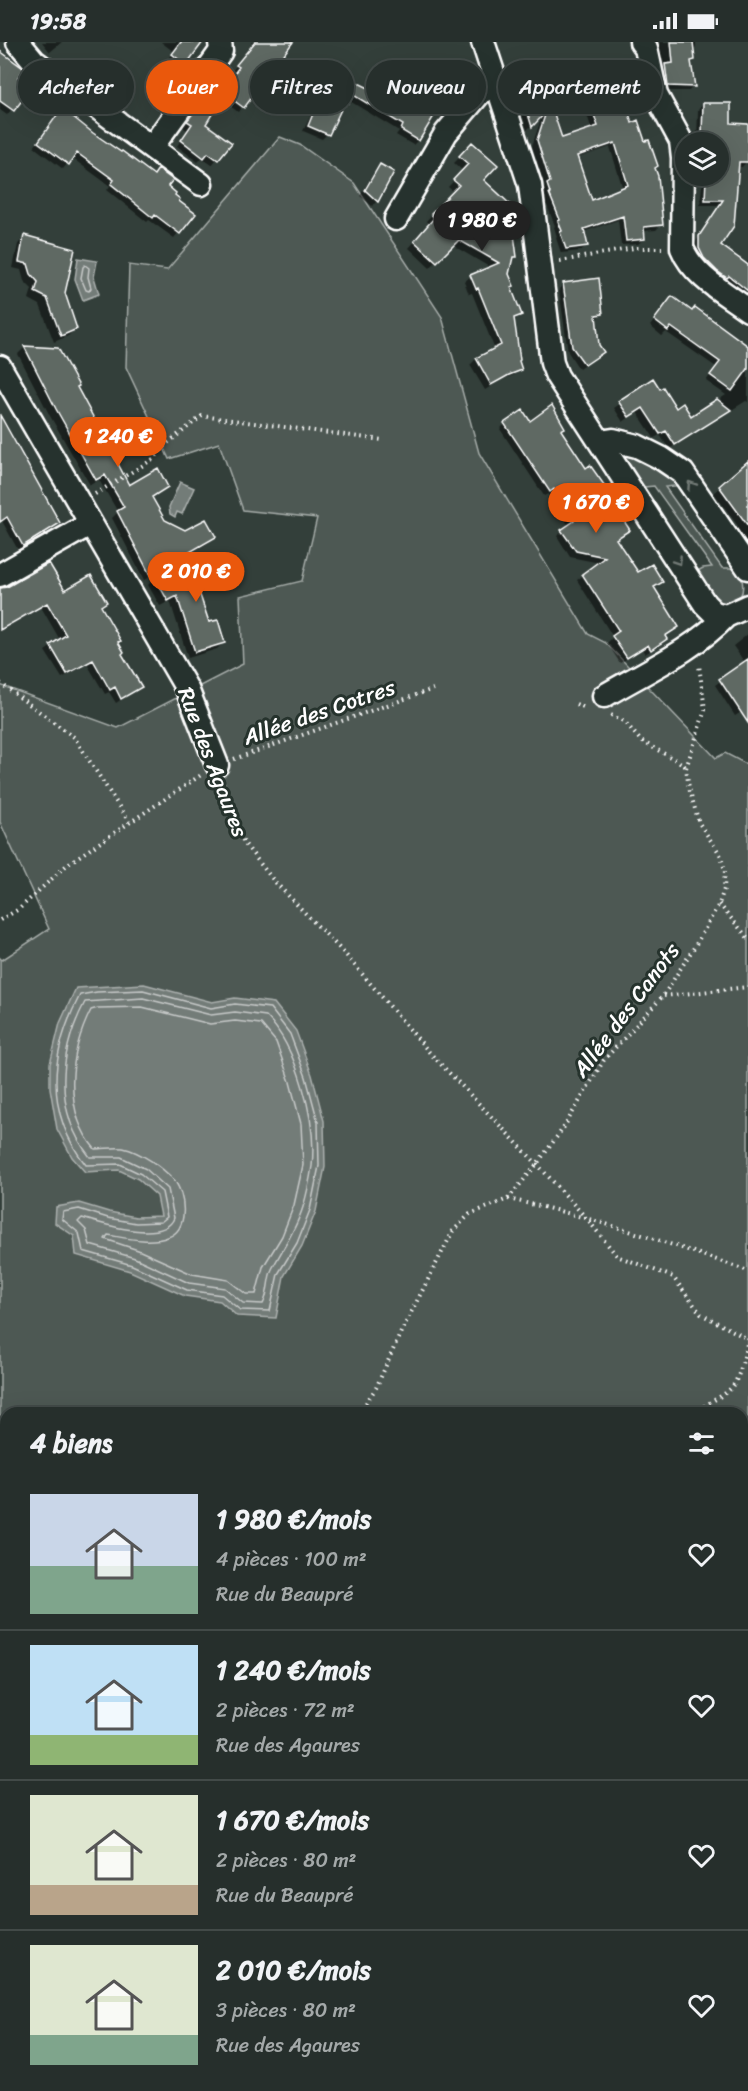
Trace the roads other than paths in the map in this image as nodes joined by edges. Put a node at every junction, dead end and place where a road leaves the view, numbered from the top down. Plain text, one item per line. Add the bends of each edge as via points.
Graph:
1 (18, 42) edge
2 (220, 42) edge
3 (641, 42) edge
4 (488, 43) edge
5 (496, 84) junction
6 (152, 147) junction
7 (201, 184) dead end
8 (396, 219) dead end
9 (748, 310) edge
10 (2, 374) edge
11 (600, 442) junction
12 (90, 524) junction
13 (748, 568) edge
14 (0, 575) edge
15 (748, 606) edge
16 (726, 616) junction
17 (604, 696) dead end
18 (217, 765) road end

1 - 6 street via 34,60
2 - 6 street via 221,51
3 - 9 street via 646,48 656,95 681,141 682,248 686,260
4 - 5 street
5 - 8 street via 480,93 446,133
5 - 11 street via 530,186 552,363
6 - 7 street
10 - 12 street, Rue des Agaures
13 -> 11 street via 683,473 637,446 613,440
11 -> 16 street via 705,603 714,613
12 - 14 street
12 - 18 street, Rue des Agaures via 187,689
15 - 16 street
16 - 17 street via 698,640

